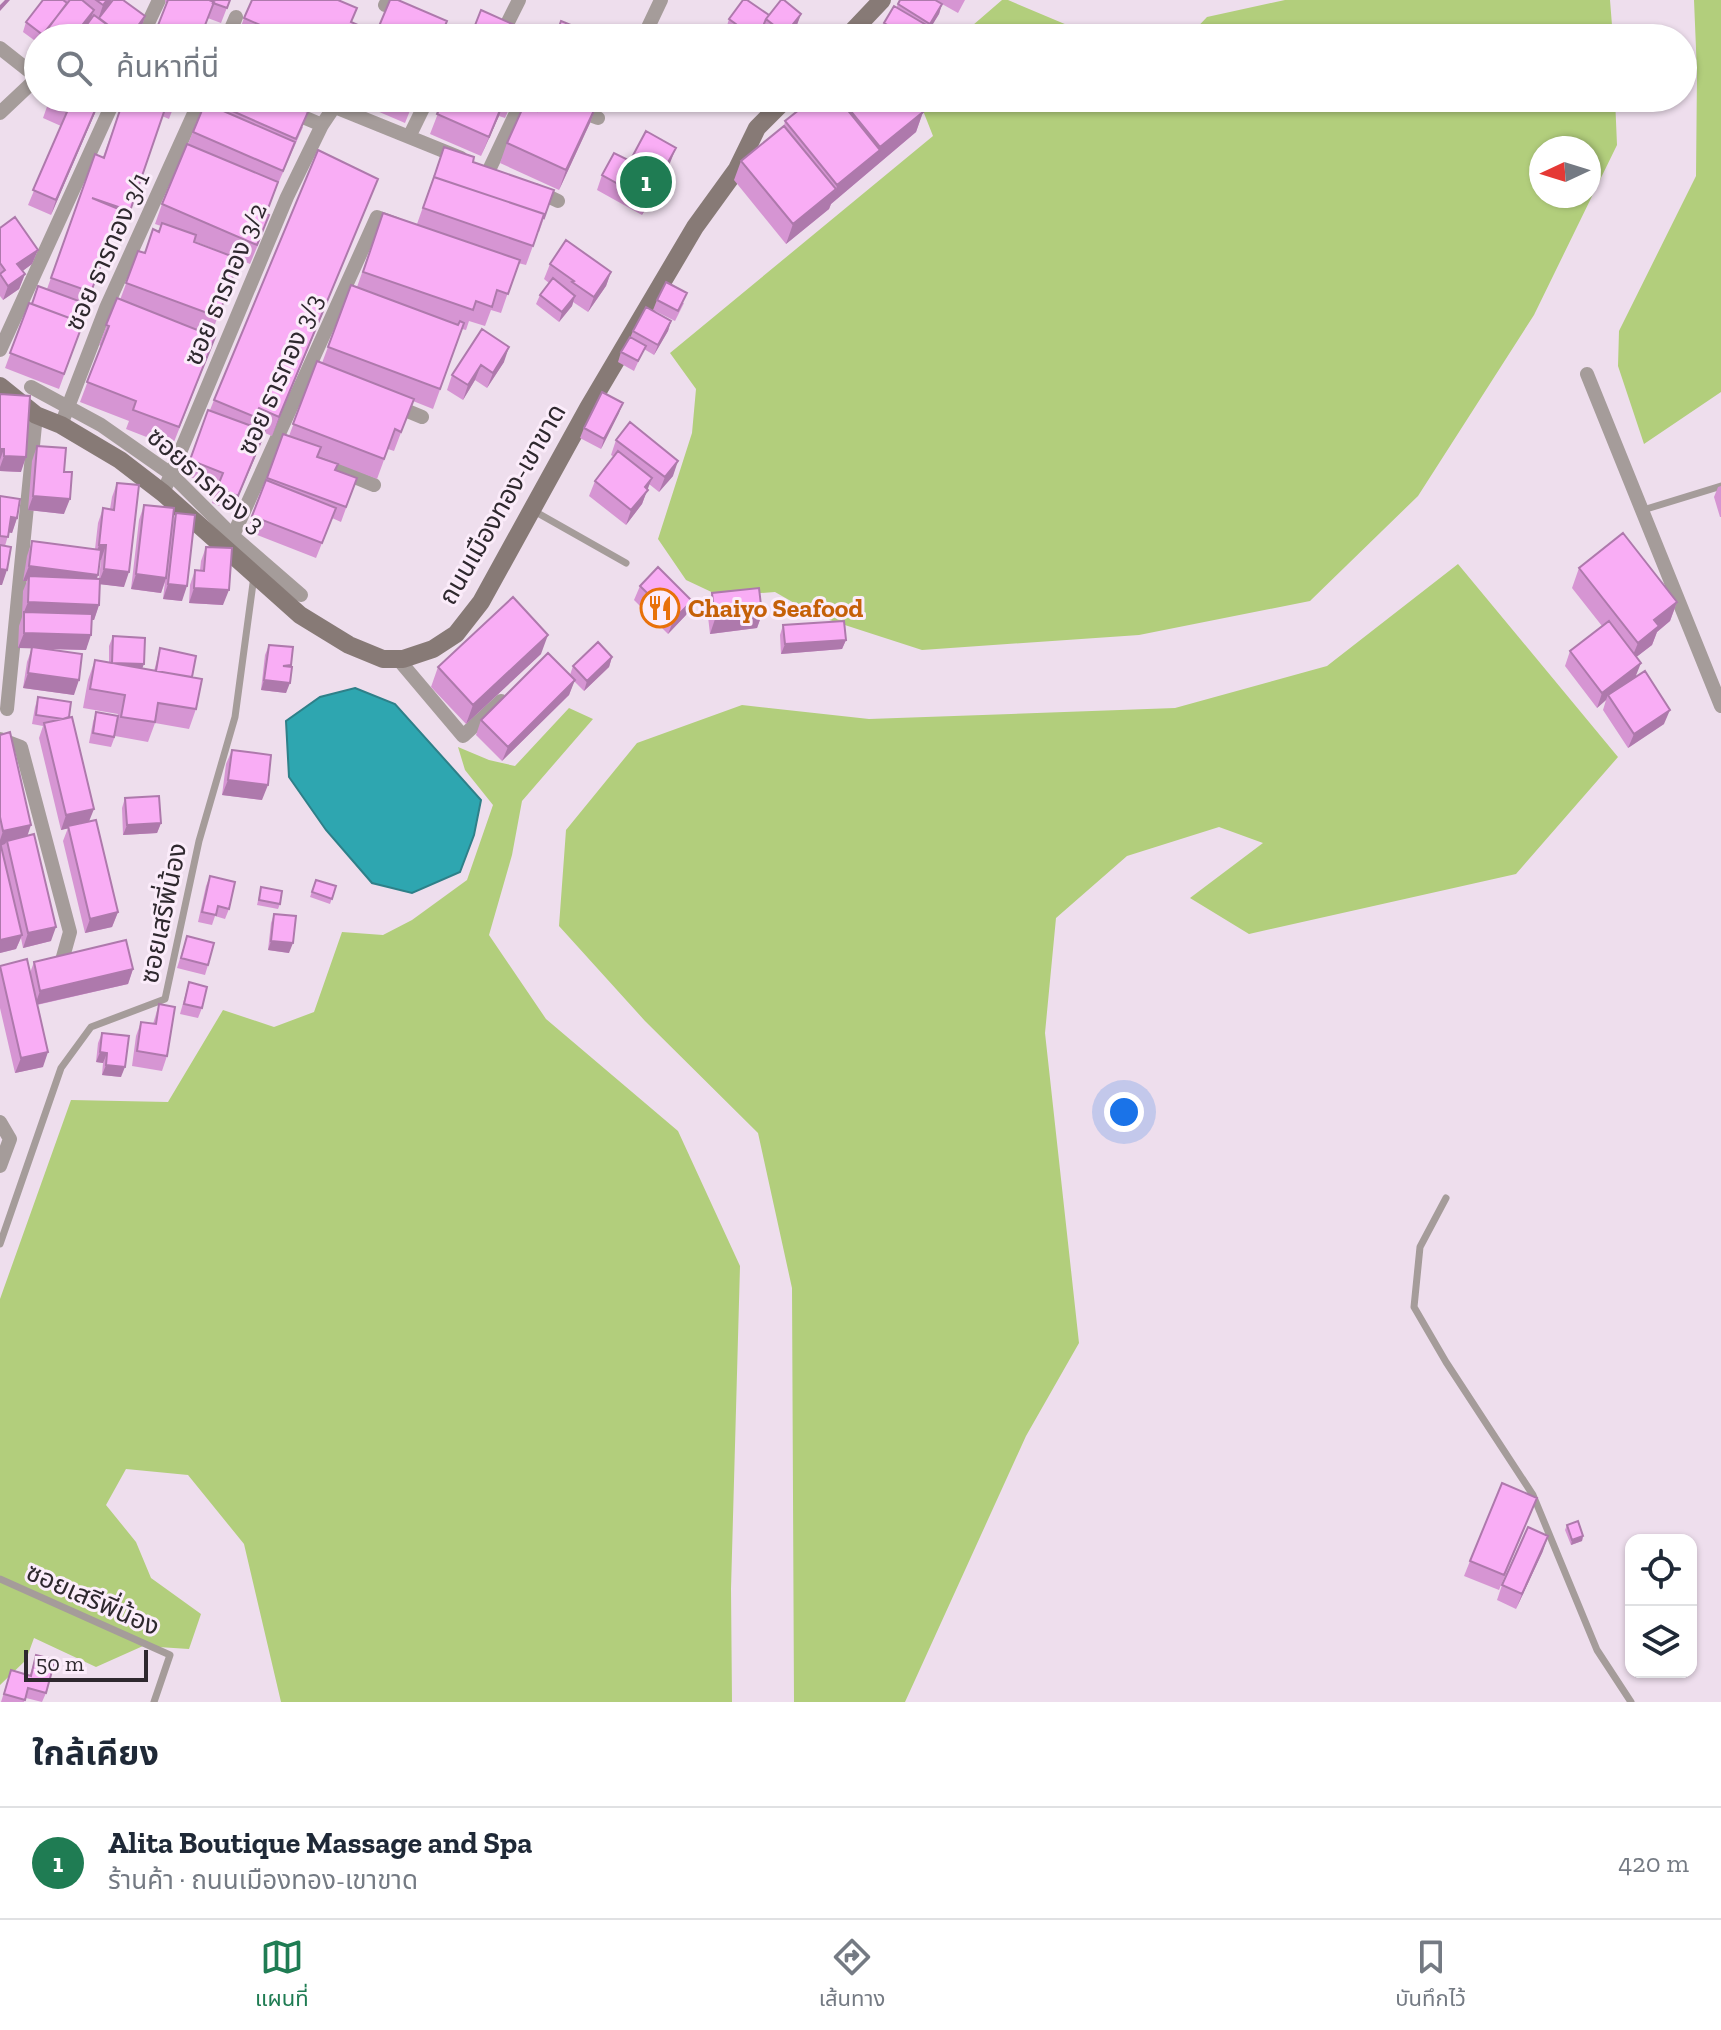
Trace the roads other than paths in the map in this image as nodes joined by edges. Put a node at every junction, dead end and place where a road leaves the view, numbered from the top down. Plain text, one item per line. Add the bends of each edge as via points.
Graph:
1 (159, 0) edge
2 (519, 0) edge
3 (661, 0) edge
4 (882, 0) edge
5 (236, 17) dead end
6 (508, 22) edge
7 (142, 24) edge
8 (233, 24) edge
9 (650, 24) edge
10 (859, 24) edge
11 (0, 48) edge
12 (24, 67) edge
13 (24, 91) edge
14 (103, 112) edge
15 (197, 112) edge
16 (291, 112) edge
17 (331, 112) edge
18 (357, 112) edge
19 (421, 112) edge
20 (519, 112) edge
21 (582, 112) edge
22 (773, 112) edge
23 (0, 113) edge
24 (598, 118) edge
25 (322, 125) junction
26 (409, 137) junction
27 (503, 176) junction
28 (558, 201) dead end
29 (405, 228) edge
30 (0, 350) edge
31 (1587, 374) dead end
32 (0, 386) edge
33 (31, 387) dead end
34 (379, 399) edge
35 (36, 415) junction
36 (64, 416) junction
37 (422, 417) dead end
38 (290, 450) junction
39 (171, 474) junction
40 (374, 485) dead end
41 (1721, 486) edge
42 (163, 493) junction
43 (532, 510) junction
44 (1643, 510) junction
45 (229, 543) junction
46 (626, 563) dead end
47 (254, 575) junction
48 (301, 595) dead end
49 (398, 659) junction
50 (508, 695) edge
51 (1719, 696) edge
52 (7, 709) dead end
53 (0, 739) edge
54 (30, 971) edge
55 (0, 1122) edge
56 (0, 1166) edge
57 (1446, 1198) dead end
58 (0, 1244) edge
59 (0, 1579) edge
60 (154, 1702) edge
61 (1631, 1702) edge

1 - 7 street
2 - 6 street
3 - 9 street
4 - 10 street
5 - 8 street
11 - 12 street
13 - 23 street
14 - 30 street
15 - 36 street, ซอย ธารทอง 3/1 via 184,156
16 - 25 street
17 - 25 street, ซอย ธารทอง 3/2
18 - 26 street
19 - 26 street
20 - 27 street
21 - 24 street
22 - 43 street, ถนนเมืองทอง-เขาขาด via 757,128 737,169 695,227
25 - 39 street, ซอย ธารทอง 3/2 via 280,195 213,354
26 - 27 street
27 - 28 street
29 - 38 street, ซอย ธารทอง 3/3 via 377,217
31 - 44 street
32 - 35 street
33 - 36 street, ซอยธารทอง 3
34 - 37 street
35 - 36 street
35 - 52 street
36 - 39 street, ซอยธารทอง 3 via 101,425
36 - 42 street
38 - 40 street
38 - 45 street, ซอย ธารทอง 3/3
39 - 42 street, ซอย ธารทอง 3/2
39 - 45 street, ซอยธารทอง 3
41 - 44 lane
42 - 45 street
43 - 46 lane
43 - 49 street, ถนนเมืองทอง-เขาขาด via 481,602 456,634 433,649
44 - 51 street
45 - 47 street
45 - 48 street, ซอยธารทอง 3
47 - 49 street via 300,615 349,645 383,659
47 - 58 lane, ซอยเสรีพี่น้อง via 235,717 199,841 165,999 91,1027 61,1068
49 - 50 street via 463,736
53 - 54 street via 21,747 70,932 61,964
55 - 56 street via 10,1139
57 - 61 lane via 1420,1247 1414,1307 1533,1495 1597,1650
59 - 60 lane, ซอยเสรีพี่น้อง via 170,1655

